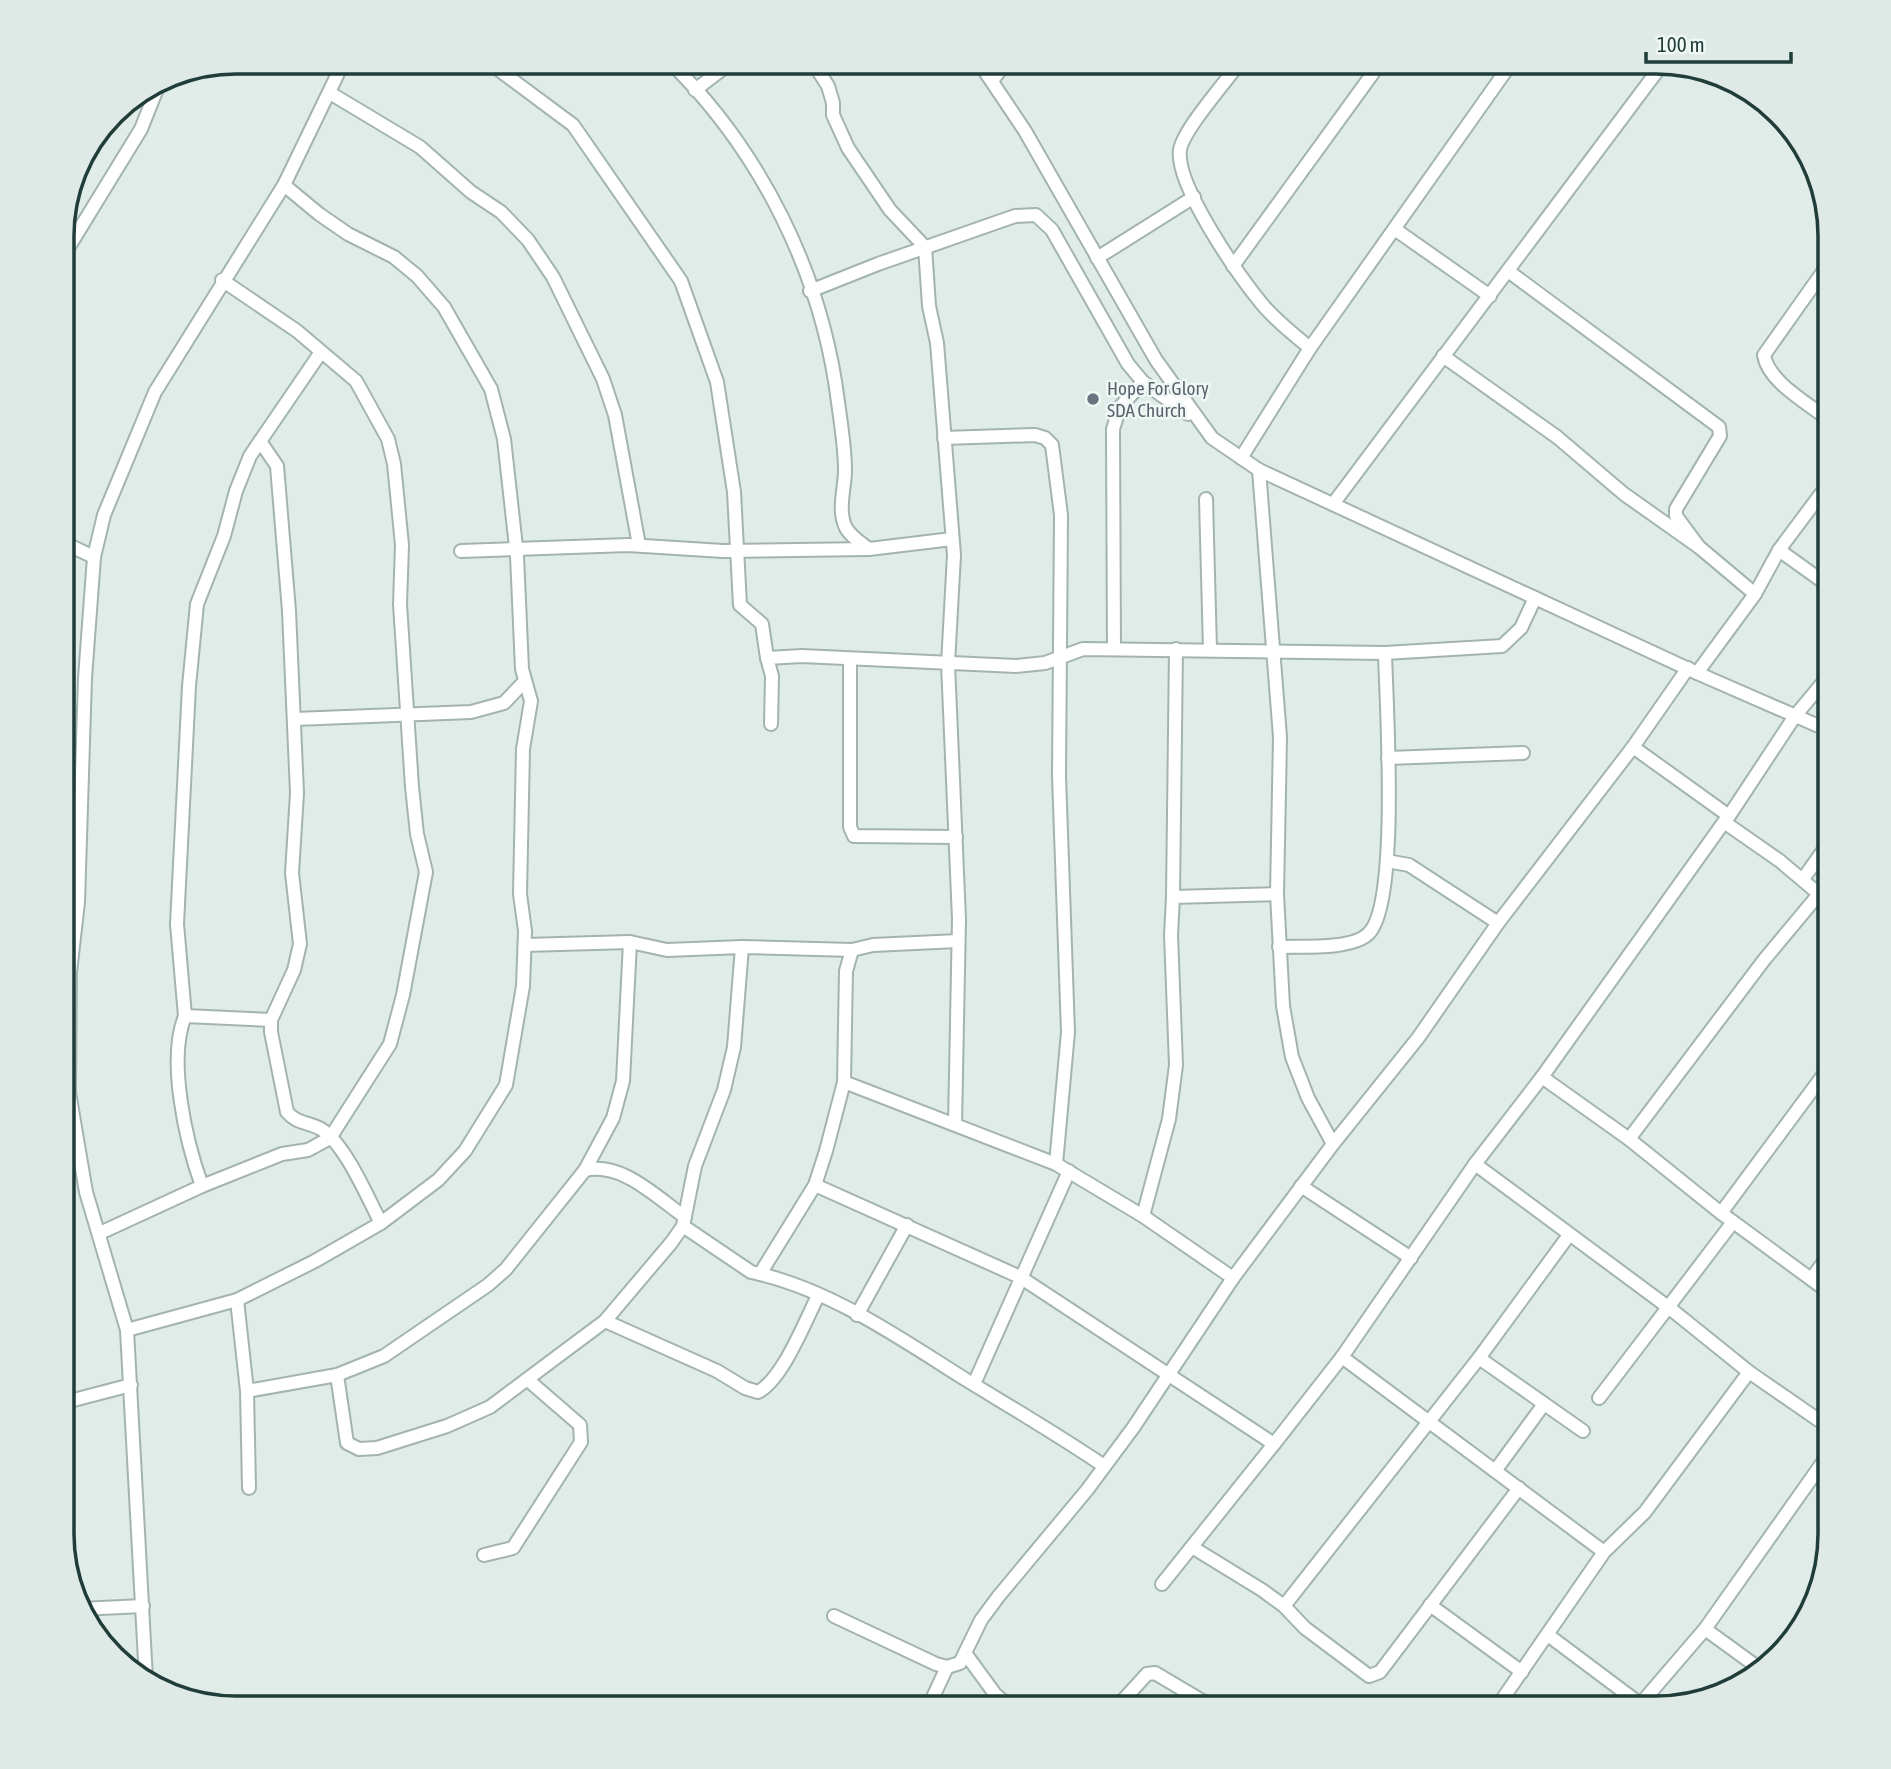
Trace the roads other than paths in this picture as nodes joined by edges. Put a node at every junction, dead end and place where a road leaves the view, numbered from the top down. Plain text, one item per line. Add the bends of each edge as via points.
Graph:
1 (338, 74) edge
2 (504, 74) edge
3 (681, 74) edge
4 (716, 74) edge
5 (821, 74) edge
6 (987, 74) edge
7 (997, 74) edge
8 (1232, 74) edge
9 (1372, 74) edge
10 (1504, 74) edge
11 (1655, 74) edge
12 (992, 81) junction
13 (695, 90) junction
14 (330, 93) junction
15 (158, 94) edge
16 (284, 186) junction
17 (1194, 197) junction
18 (1396, 230) junction
19 (74, 238) edge
20 (925, 247) junction
21 (1097, 258) junction
22 (1233, 266) junction
23 (1508, 271) junction
24 (1817, 279) edge
25 (222, 280) junction
26 (810, 291) junction
27 (1490, 296) junction
28 (1310, 348) junction
29 (321, 352) junction
30 (1443, 356) junction
31 (1143, 382) junction
32 (1817, 410) edge
33 (1202, 424) junction
34 (944, 438) junction
35 (260, 441) junction
36 (1241, 458) junction
37 (1259, 470) junction
38 (1206, 499) dead end
39 (1817, 499) edge
40 (1333, 505) junction
41 (952, 539) junction
42 (639, 545) junction
43 (1699, 547) junction
44 (74, 548) edge
45 (516, 548) junction
46 (869, 549) junction
47 (1779, 550) junction
48 (461, 551) dead end
49 (739, 551) junction
50 (94, 557) junction
51 (1817, 578) edge
52 (1755, 594) junction
53 (1535, 598) junction
54 (1114, 649) junction
55 (1176, 649) junction
56 (1275, 649) junction
57 (1210, 650) junction
58 (1385, 653) junction
59 (1061, 656) junction
60 (767, 658) junction
61 (850, 659) junction
62 (948, 664) junction
63 (1692, 670) junction
64 (524, 682) junction
65 (1817, 689) edge
66 (408, 714) junction
67 (1796, 716) junction
68 (295, 719) junction
69 (771, 724) dead end
70 (1817, 726) edge
71 (1633, 747) junction
72 (1523, 753) dead end
73 (1388, 758) junction
74 (1727, 819) junction
75 (956, 837) junction
76 (1817, 859) edge
77 (1387, 861) junction
78 (1803, 879) junction
79 (1818, 893) edge
80 (1277, 894) junction
81 (1818, 896) edge
82 (1173, 897) junction
83 (1497, 923) junction
84 (74, 925) edge
85 (958, 941) junction
86 (630, 942) junction
87 (525, 944) junction
88 (742, 947) junction
89 (1279, 947) junction
90 (852, 950) junction
91 (185, 1016) junction
92 (271, 1020) junction
93 (1542, 1077) junction
94 (844, 1082) junction
95 (1818, 1083) edge
96 (74, 1121) edge
97 (955, 1124) junction
98 (330, 1138) junction
99 (1629, 1139) junction
100 (1333, 1144) junction
101 (1055, 1164) junction
102 (1475, 1164) junction
103 (585, 1171) junction
104 (1069, 1171) junction
105 (815, 1185) junction
106 (202, 1186) junction
107 (1301, 1186) junction
108 (1721, 1213) junction
109 (1143, 1216) junction
110 (684, 1222) junction
111 (1733, 1222) junction
112 (381, 1223) junction
113 (907, 1225) junction
114 (100, 1233) junction
115 (1569, 1236) junction
116 (1411, 1258) junction
117 (1818, 1270) edge
118 (760, 1274) junction
119 (1020, 1277) junction
120 (1233, 1278) junction
121 (1811, 1279) junction
122 (1818, 1284) edge
123 (818, 1296) junction
124 (237, 1300) junction
125 (1666, 1306) junction
126 (857, 1315) junction
127 (605, 1321) junction
128 (127, 1330) junction
129 (1342, 1357) junction
130 (1479, 1358) junction
131 (1749, 1372) junction
132 (1168, 1373) junction
133 (337, 1376) junction
134 (528, 1380) junction
135 (974, 1384) junction
136 (131, 1385) junction
137 (247, 1391) junction
138 (1599, 1398) dead end
139 (74, 1400) edge
140 (1545, 1404) junction
141 (1818, 1420) edge
142 (1429, 1423) junction
143 (1583, 1431) dead end
144 (1274, 1444) junction
145 (1104, 1466) junction
146 (1818, 1469) edge
147 (1495, 1471) junction
148 (249, 1488) dead end
149 (1519, 1488) junction
150 (1192, 1547) junction
151 (1604, 1552) junction
152 (484, 1555) dead end
153 (1162, 1584) dead end
154 (1430, 1605) junction
155 (143, 1606) junction
156 (1284, 1606) junction
157 (92, 1608) edge
158 (834, 1615) dead end
159 (1705, 1629) junction
160 (1548, 1635) junction
161 (965, 1653) junction
162 (1752, 1663) edge
163 (947, 1667) junction
164 (146, 1668) edge
165 (1522, 1672) junction
166 (934, 1696) edge
167 (997, 1696) edge
168 (1126, 1696) edge
169 (1195, 1696) edge
170 (1505, 1696) edge
171 (1628, 1696) edge
172 (1649, 1696) edge

1 - 14 street
2 - 49 street via 573,125 681,281 717,382
3 - 13 street
4 - 13 street
5 - 20 street via 833,103 832,115 848,148 890,210
6 - 12 street
7 - 12 street
8 - 17 street via 1180,147 1180,163
9 - 22 street
10 - 18 street
11 - 23 street
12 - 21 street
13 - 26 street via 762,179 799,253
14 - 16 street
14 - 42 street via 420,147 501,212 528,240 553,277 603,379 615,415
15 - 19 street
16 - 25 street
16 - 45 street via 348,234 394,257 443,307 491,389 504,439
17 - 21 street
17 - 22 street
18 - 27 street
18 - 28 street
20 - 26 street
20 - 31 street via 1025,213 1041,218
20 - 34 street
21 - 33 street via 1156,360
22 - 28 street via 1264,306
23 - 27 street
23 - 43 street via 1719,427 1720,436 1676,509 1676,516
24 - 32 street via 1764,355 1774,375
25 - 29 street
25 - 50 street via 155,392 104,515
26 - 46 street via 836,385 845,471 841,512 852,536
27 - 30 street
28 - 36 street
29 - 35 street
29 - 66 street via 356,381 388,439 402,545 400,604
30 - 40 street
30 - 43 street
31 - 33 street
31 - 54 street via 1120,407 1113,429
33 - 36 street via 1212,438
34 - 41 street
34 - 59 street via 1035,435 1052,445 1061,515
35 - 68 street via 277,466
35 - 91 street via 242,475 197,604 177,924
36 - 37 street
37 - 40 street
37 - 56 street
38 - 57 street
39 - 47 street
40 - 53 street
41 - 46 street
41 - 62 street
42 - 45 street
42 - 49 street
43 - 52 street
44 - 50 street
45 - 48 street
45 - 64 street
46 - 49 street
47 - 51 street
47 - 52 street
49 - 60 street via 740,605 762,624
50 - 84 street
52 - 63 street
53 - 58 street via 1521,628 1502,646
53 - 63 street
54 - 55 street
54 - 59 street via 1083,649
55 - 57 street
55 - 82 street
56 - 57 street
56 - 58 street
56 - 80 street via 1280,737
58 - 73 street
59 - 62 street via 1031,666
59 - 101 street via 1059,776 1068,1032
60 - 61 street
60 - 69 street via 772,676
61 - 62 street
61 - 75 street via 850,827 854,836
62 - 75 street
63 - 67 street
63 - 71 street
64 - 66 street via 504,703 487,709
64 - 87 street via 531,701 523,749 520,894
65 - 67 street
66 - 68 street
66 - 98 street via 414,813 426,872 422,903 390,1044
67 - 70 street
67 - 74 street
68 - 92 street via 292,873 300,944 294,970
71 - 74 street
71 - 83 street
72 - 73 street
73 - 77 street
74 - 78 street
74 - 93 street
75 - 85 street
76 - 78 street
77 - 83 street via 1409,865
77 - 89 street via 1376,922 1369,934 1341,944
78 - 79 street
80 - 82 street
80 - 89 street
81 - 99 street
82 - 109 street via 1176,1065 1169,1119
83 - 100 street via 1418,1038
85 - 90 street
85 - 97 street
86 - 87 street
86 - 88 street via 667,950
86 - 103 street via 623,1081 613,1118
87 - 112 street via 523,986 506,1085 465,1151 438,1180
88 - 90 street
88 - 110 street via 732,1058 695,1166
89 - 100 street via 1292,1057
90 - 94 street via 846,971
91 - 92 street
91 - 106 street via 177,1049 178,1074
92 - 98 street via 287,1112
93 - 99 street
93 - 102 street
94 - 97 street
94 - 105 street
95 - 108 street
96 - 114 street via 86,1192
97 - 101 street
98 - 106 street via 308,1150 282,1154
98 - 112 street
99 - 108 street
100 - 107 street
101 - 104 street
102 - 115 street
102 - 116 street
103 - 110 street via 599,1167 614,1170
103 - 133 street via 525,1248 488,1285 384,1356
104 - 109 street
104 - 119 street
105 - 113 street
105 - 118 street
106 - 114 street
107 - 116 street
107 - 120 street
108 - 111 street
109 - 120 street
110 - 118 street
110 - 127 street
111 - 121 street
111 - 125 street
112 - 124 street
113 - 119 street
113 - 126 street
114 - 128 street
115 - 125 street
115 - 130 street
116 - 129 street
117 - 121 street
118 - 123 street
119 - 132 street
119 - 135 street
120 - 132 street
121 - 122 street
123 - 126 street
123 - 127 street via 784,1360 758,1392
124 - 128 street
124 - 137 street
125 - 131 street
125 - 138 street
126 - 135 street
127 - 134 street
128 - 136 street
129 - 142 street
129 - 144 street
130 - 140 street
130 - 142 street
131 - 141 street
131 - 151 street via 1645,1512
132 - 144 street
132 - 145 street
133 - 134 street via 347,1443 359,1450 466,1418
133 - 137 street
134 - 152 street via 580,1425 581,1443 513,1548
135 - 145 street
136 - 139 street
136 - 155 street
137 - 148 street
140 - 143 street
140 - 147 street
142 - 147 street
142 - 156 street
144 - 150 street
145 - 161 street via 1015,1573 981,1620
146 - 159 street
147 - 149 street
149 - 151 street
149 - 154 street
150 - 153 street
150 - 156 street
151 - 160 street
154 - 156 street via 1380,1672 1369,1676 1305,1628
154 - 165 street
155 - 157 street
155 - 164 street
158 - 163 street
159 - 162 street
159 - 172 street
160 - 165 street
160 - 171 street
161 - 163 street via 960,1663
161 - 167 street
163 - 166 street
165 - 170 street
168 - 169 street via 1147,1674 1155,1673

